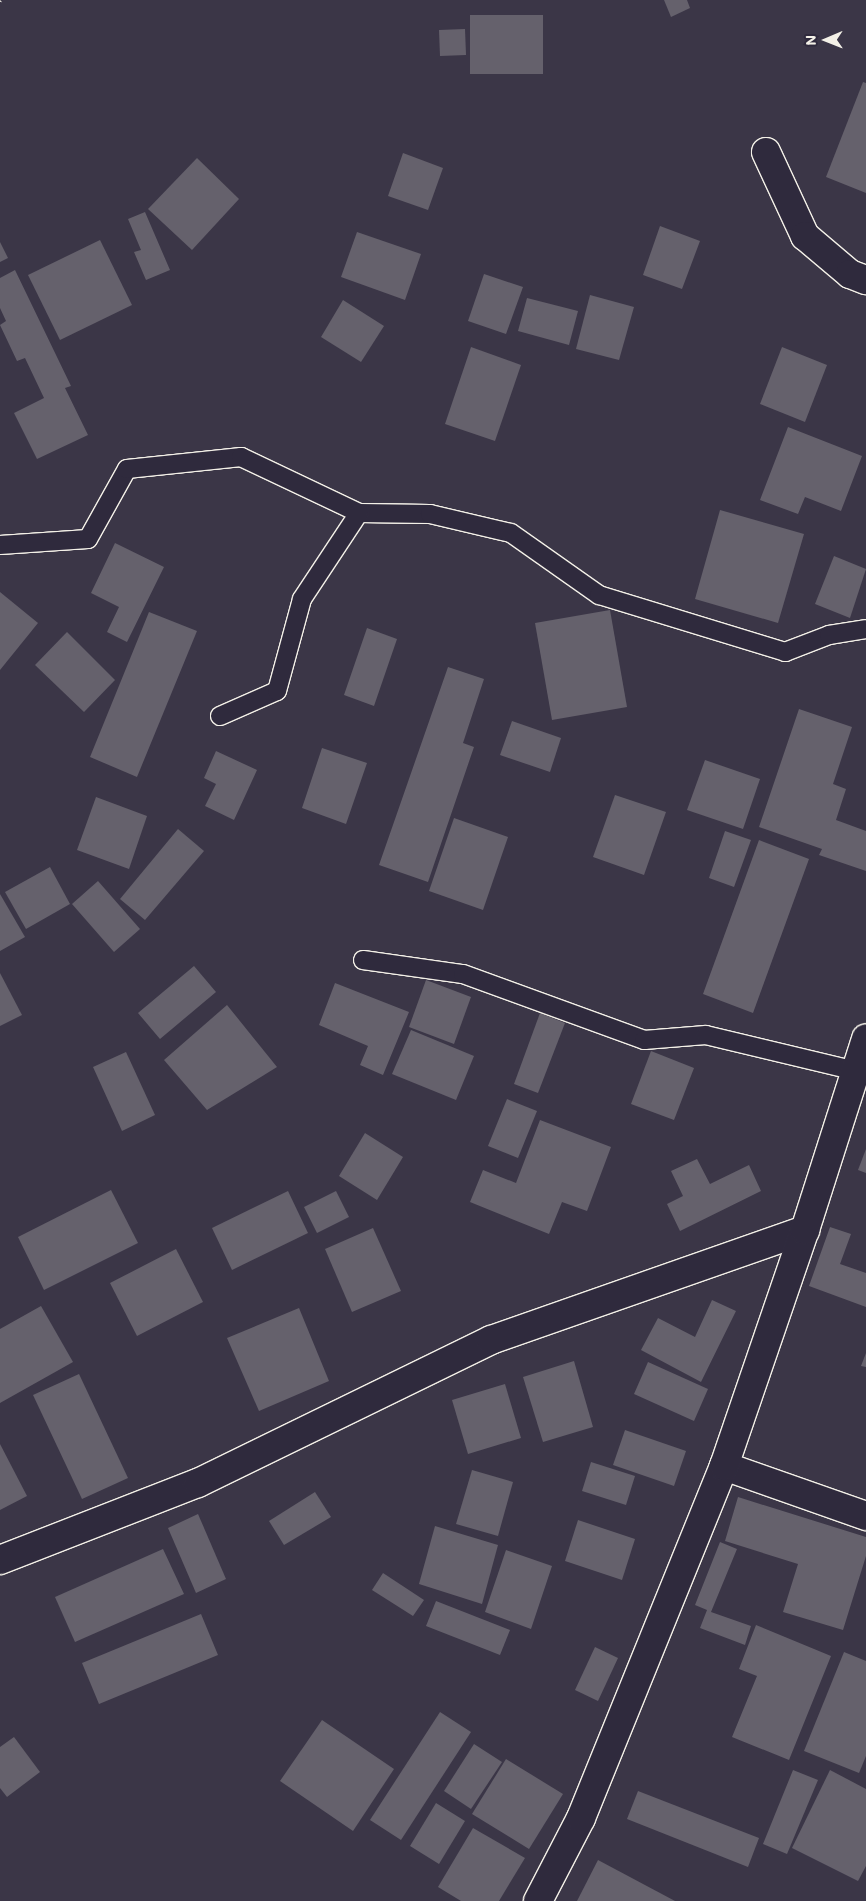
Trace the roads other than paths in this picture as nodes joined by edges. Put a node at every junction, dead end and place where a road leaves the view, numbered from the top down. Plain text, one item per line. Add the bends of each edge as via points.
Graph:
1 (766, 152) dead end
2 (866, 280) edge
3 (359, 513) junction
4 (0, 545) edge
5 (866, 629) edge
6 (220, 716) dead end
7 (363, 960) dead end
8 (866, 1039) edge
9 (856, 1071) junction
10 (806, 1230) junction
11 (724, 1466) junction
12 (866, 1516) edge
13 (0, 1560) edge
14 (538, 1901) edge

1 - 2 street via 805,236 850,274
3 - 4 lane via 241,456 127,469 88,539
3 - 5 lane via 430,514 511,532 599,595 785,652 830,635
3 - 6 lane via 302,599 277,691
7 - 9 lane via 462,974 644,1040 706,1034
8 - 9 street
9 - 10 street
10 - 11 street
10 - 13 street via 491,1340 198,1483
11 - 12 street
11 - 14 street via 580,1818

